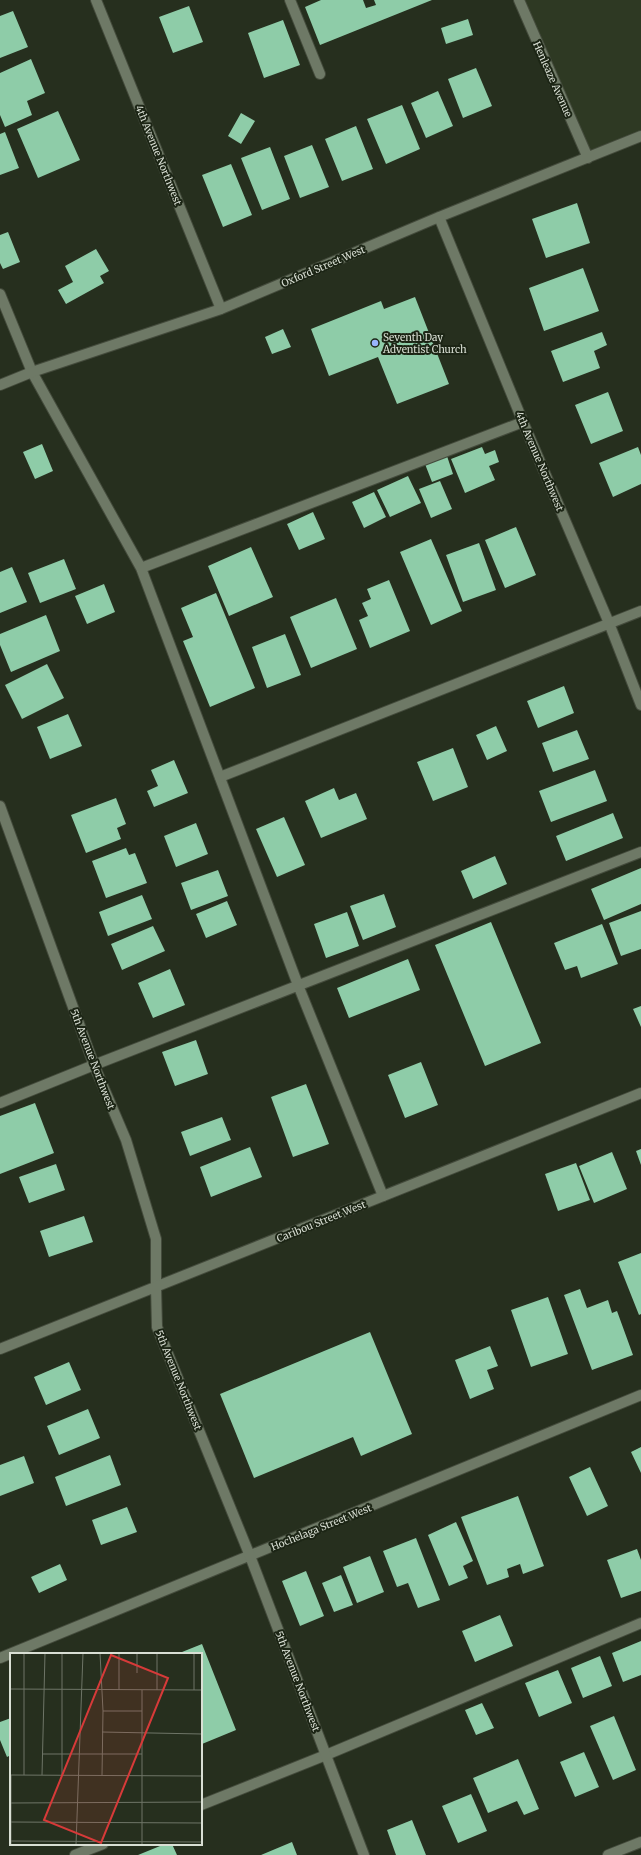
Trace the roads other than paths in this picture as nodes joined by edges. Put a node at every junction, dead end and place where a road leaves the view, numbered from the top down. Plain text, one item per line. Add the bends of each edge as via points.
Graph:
1 (96, 0) edge
2 (290, 0) edge
3 (519, 0) edge
4 (320, 74) dead end
5 (641, 136) edge
6 (588, 158) junction
7 (440, 217) junction
8 (0, 294) edge
9 (221, 309) junction
10 (32, 372) junction
11 (0, 385) edge
12 (523, 422) junction
13 (141, 568) junction
14 (641, 611) edge
15 (608, 623) junction
16 (641, 705) edge
17 (220, 777) junction
18 (0, 806) edge
19 (641, 852) edge
20 (298, 985) junction
21 (94, 1065) junction
22 (641, 1093) edge
23 (0, 1104) edge
24 (383, 1196) junction
25 (156, 1286) junction
26 (0, 1348) edge
27 (641, 1395) edge
28 (250, 1556) junction
29 (641, 1623) edge
30 (12, 1653) edge
31 (10, 1654) edge
32 (0, 1658) edge
33 (326, 1755) junction
34 (202, 1805) edge
35 (641, 1842) edge
36 (100, 1845) edge
37 (75, 1855) edge
38 (364, 1855) edge
39 (608, 1855) edge

1 - 9 street, 4th Avenue Northwest
2 - 4 street
3 - 6 street, Henleaze Avenue
5 - 6 street, Oxford Street West
6 - 7 street, Oxford Street West
7 - 9 street, Oxford Street West
7 - 12 street, 4th Avenue Northwest
8 - 10 street
9 - 10 street, Oxford Street West
10 - 11 street, Oxford Street West
10 - 13 street
12 - 13 street
12 - 15 street, 4th Avenue Northwest
13 - 17 street
14 - 15 street
15 - 16 street, 4th Avenue Northwest
15 - 17 street
17 - 20 street
18 - 21 street, 5th Avenue Northwest
19 - 20 street
20 - 21 street
20 - 24 street
21 - 23 street
21 - 25 street, 5th Avenue Northwest via 126,1140 156,1239
22 - 24 street, Caribou Street West
24 - 25 street, Caribou Street West
25 - 26 street, Caribou Street West
25 - 28 street, 5th Avenue Northwest via 157,1327
27 - 28 street, Hochelaga Street West
28 - 30 street, Hochelaga Street West
28 - 33 street, 5th Avenue Northwest
29 - 33 street
31 - 32 street, Hochelaga Street West
33 - 34 street
33 - 38 street, 5th Avenue Northwest
35 - 39 street
36 - 37 street

